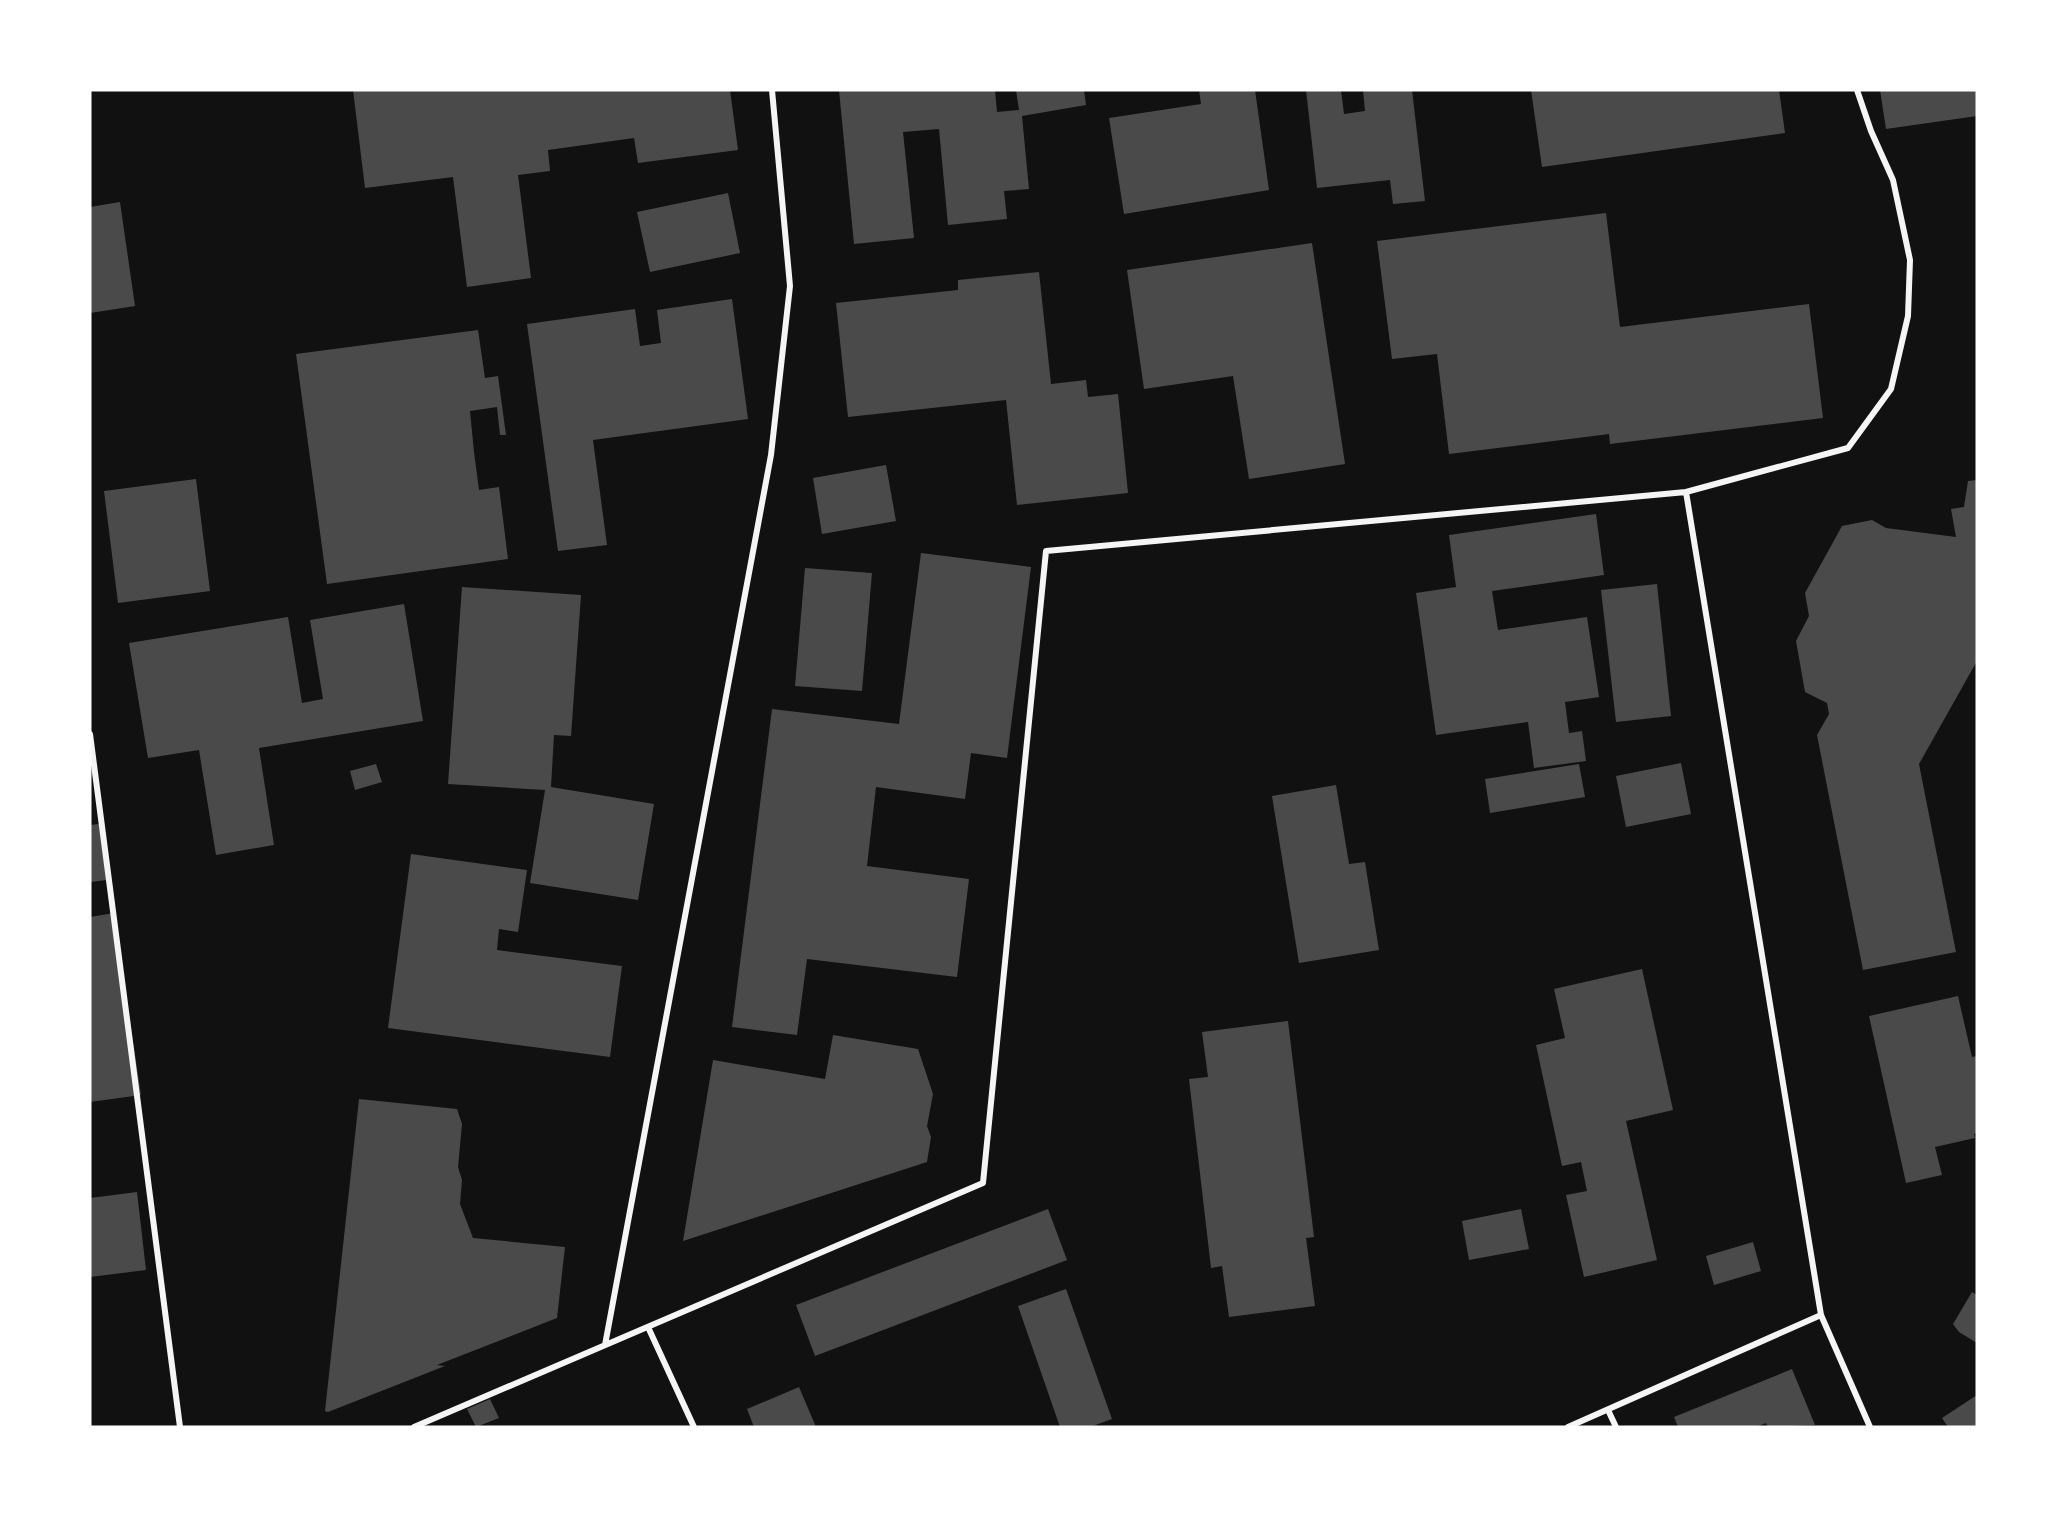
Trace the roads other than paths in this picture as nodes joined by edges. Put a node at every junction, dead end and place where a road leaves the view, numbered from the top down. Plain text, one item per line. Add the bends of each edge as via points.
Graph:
1 (772, 90) edge
2 (1857, 90) edge
3 (1686, 492) junction
4 (90, 734) edge
5 (1821, 1316) junction
6 (648, 1327) junction
7 (606, 1345) junction
8 (1608, 1410) junction
9 (180, 1427) edge
10 (414, 1427) edge
11 (694, 1427) edge
12 (1568, 1427) edge
13 (1616, 1427) edge
14 (1870, 1427) edge

1 - 7 street via 790,286 771,455
2 - 3 street via 1870,131 1893,180 1910,260 1908,316 1891,388 1848,448
3 - 5 street
3 - 6 street via 1046,551 983,1184
4 - 9 street
5 - 8 street
5 - 14 street
6 - 7 street
6 - 11 street
7 - 10 street
8 - 12 street
8 - 13 street

